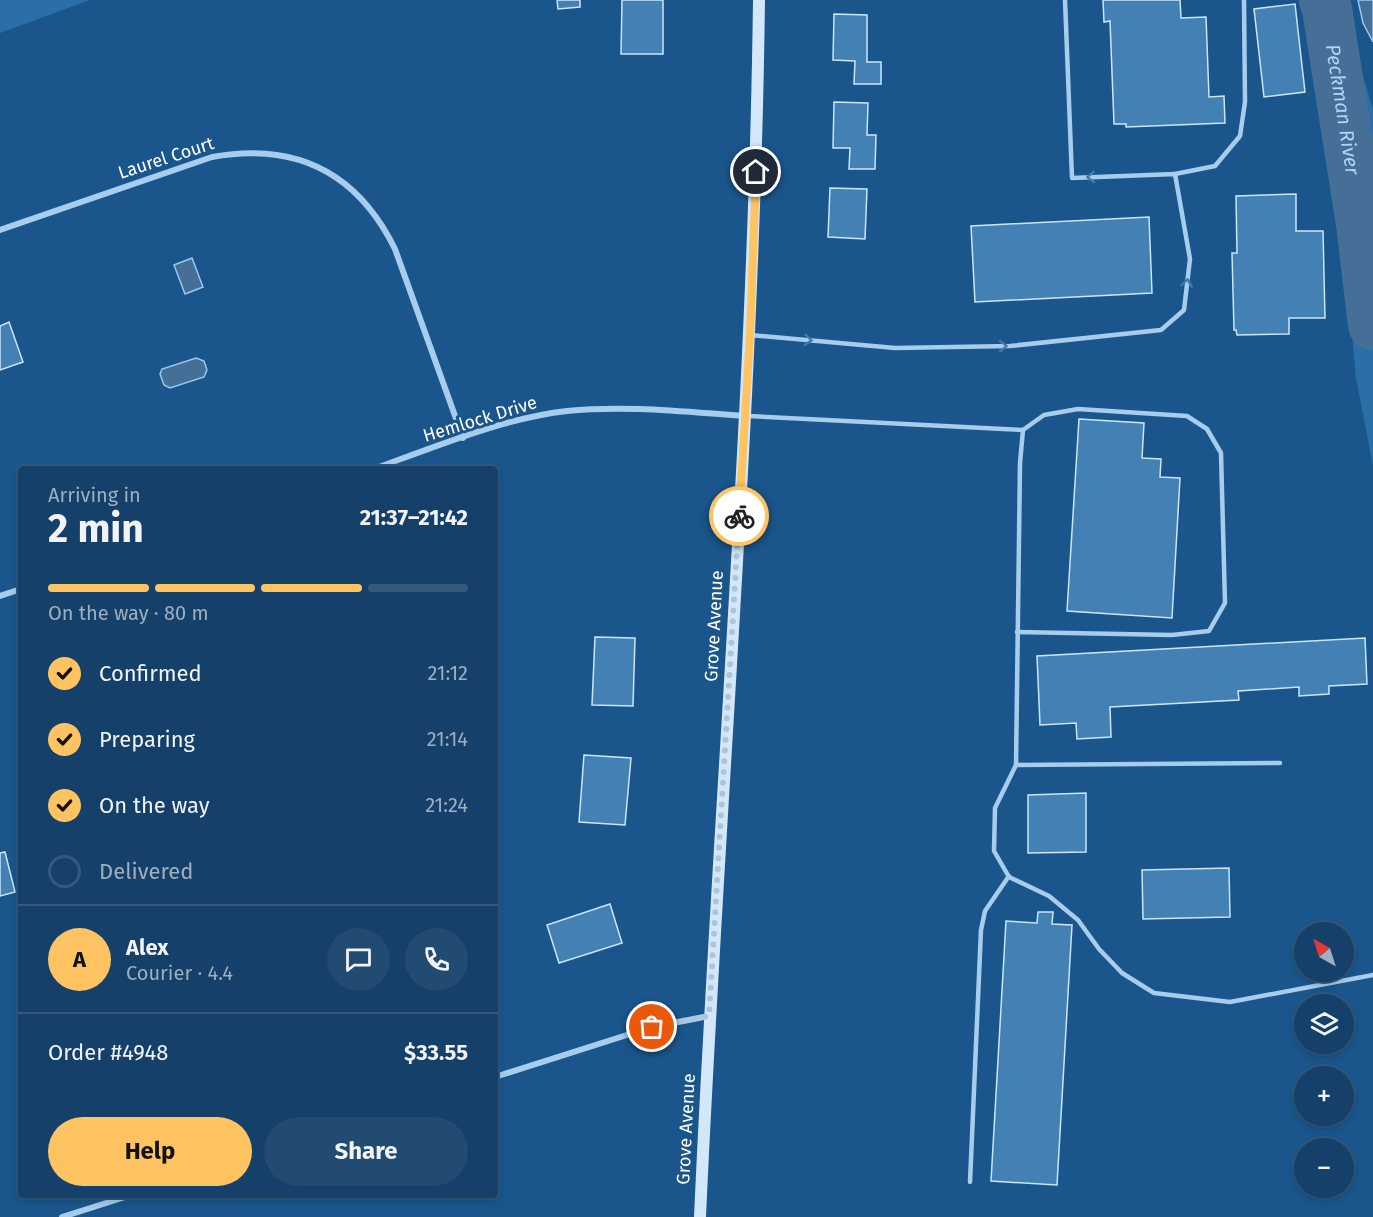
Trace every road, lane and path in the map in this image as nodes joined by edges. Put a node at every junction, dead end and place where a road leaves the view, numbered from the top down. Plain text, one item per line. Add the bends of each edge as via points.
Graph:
1 (759, 0) edge
2 (1065, 0) edge
3 (1244, 0) edge
4 (1175, 174) junction
5 (0, 230) edge
6 (750, 335) junction
7 (745, 416) junction
8 (1023, 430) junction
9 (463, 438) junction
10 (382, 466) edge
11 (18, 590) edge
12 (0, 596) edge
13 (1017, 632) junction
14 (1280, 763) dead end
15 (1016, 765) junction
16 (1009, 876) junction
17 (1373, 975) edge
18 (709, 1016) junction
19 (498, 1076) edge
20 (970, 1182) dead end
21 (122, 1198) edge
22 (62, 1217) edge
23 (700, 1217) edge

1 - 6 street, Grove Avenue
4 -> 2 lane via 1072,178
3 - 4 lane via 1245,102 1240,136 1215,166
6 -> 4 lane via 895,348 1010,346 1161,330 1184,310 1190,259
5 - 9 street, Laurel Court via 212,157 262,152 312,164 353,190 384,227
6 - 7 street, Grove Avenue
7 - 8 lane
7 - 9 street, Hemlock Drive via 603,408 508,423
7 - 18 street, Grove Avenue
8 - 13 lane
8 - 13 lane via 1044,415 1078,409 1187,416 1207,429 1221,453 1225,603 1209,631 1172,635
9 - 10 street, Hemlock Drive
11 - 12 street
13 - 15 lane
14 - 15 lane
15 - 16 lane via 996,808 994,852
16 - 17 lane via 1049,896 1078,920 1122,973 1155,993 1230,1002
16 - 20 lane via 985,911 981,930
18 - 19 street via 652,1027
18 - 23 street, Grove Avenue
21 - 22 street

